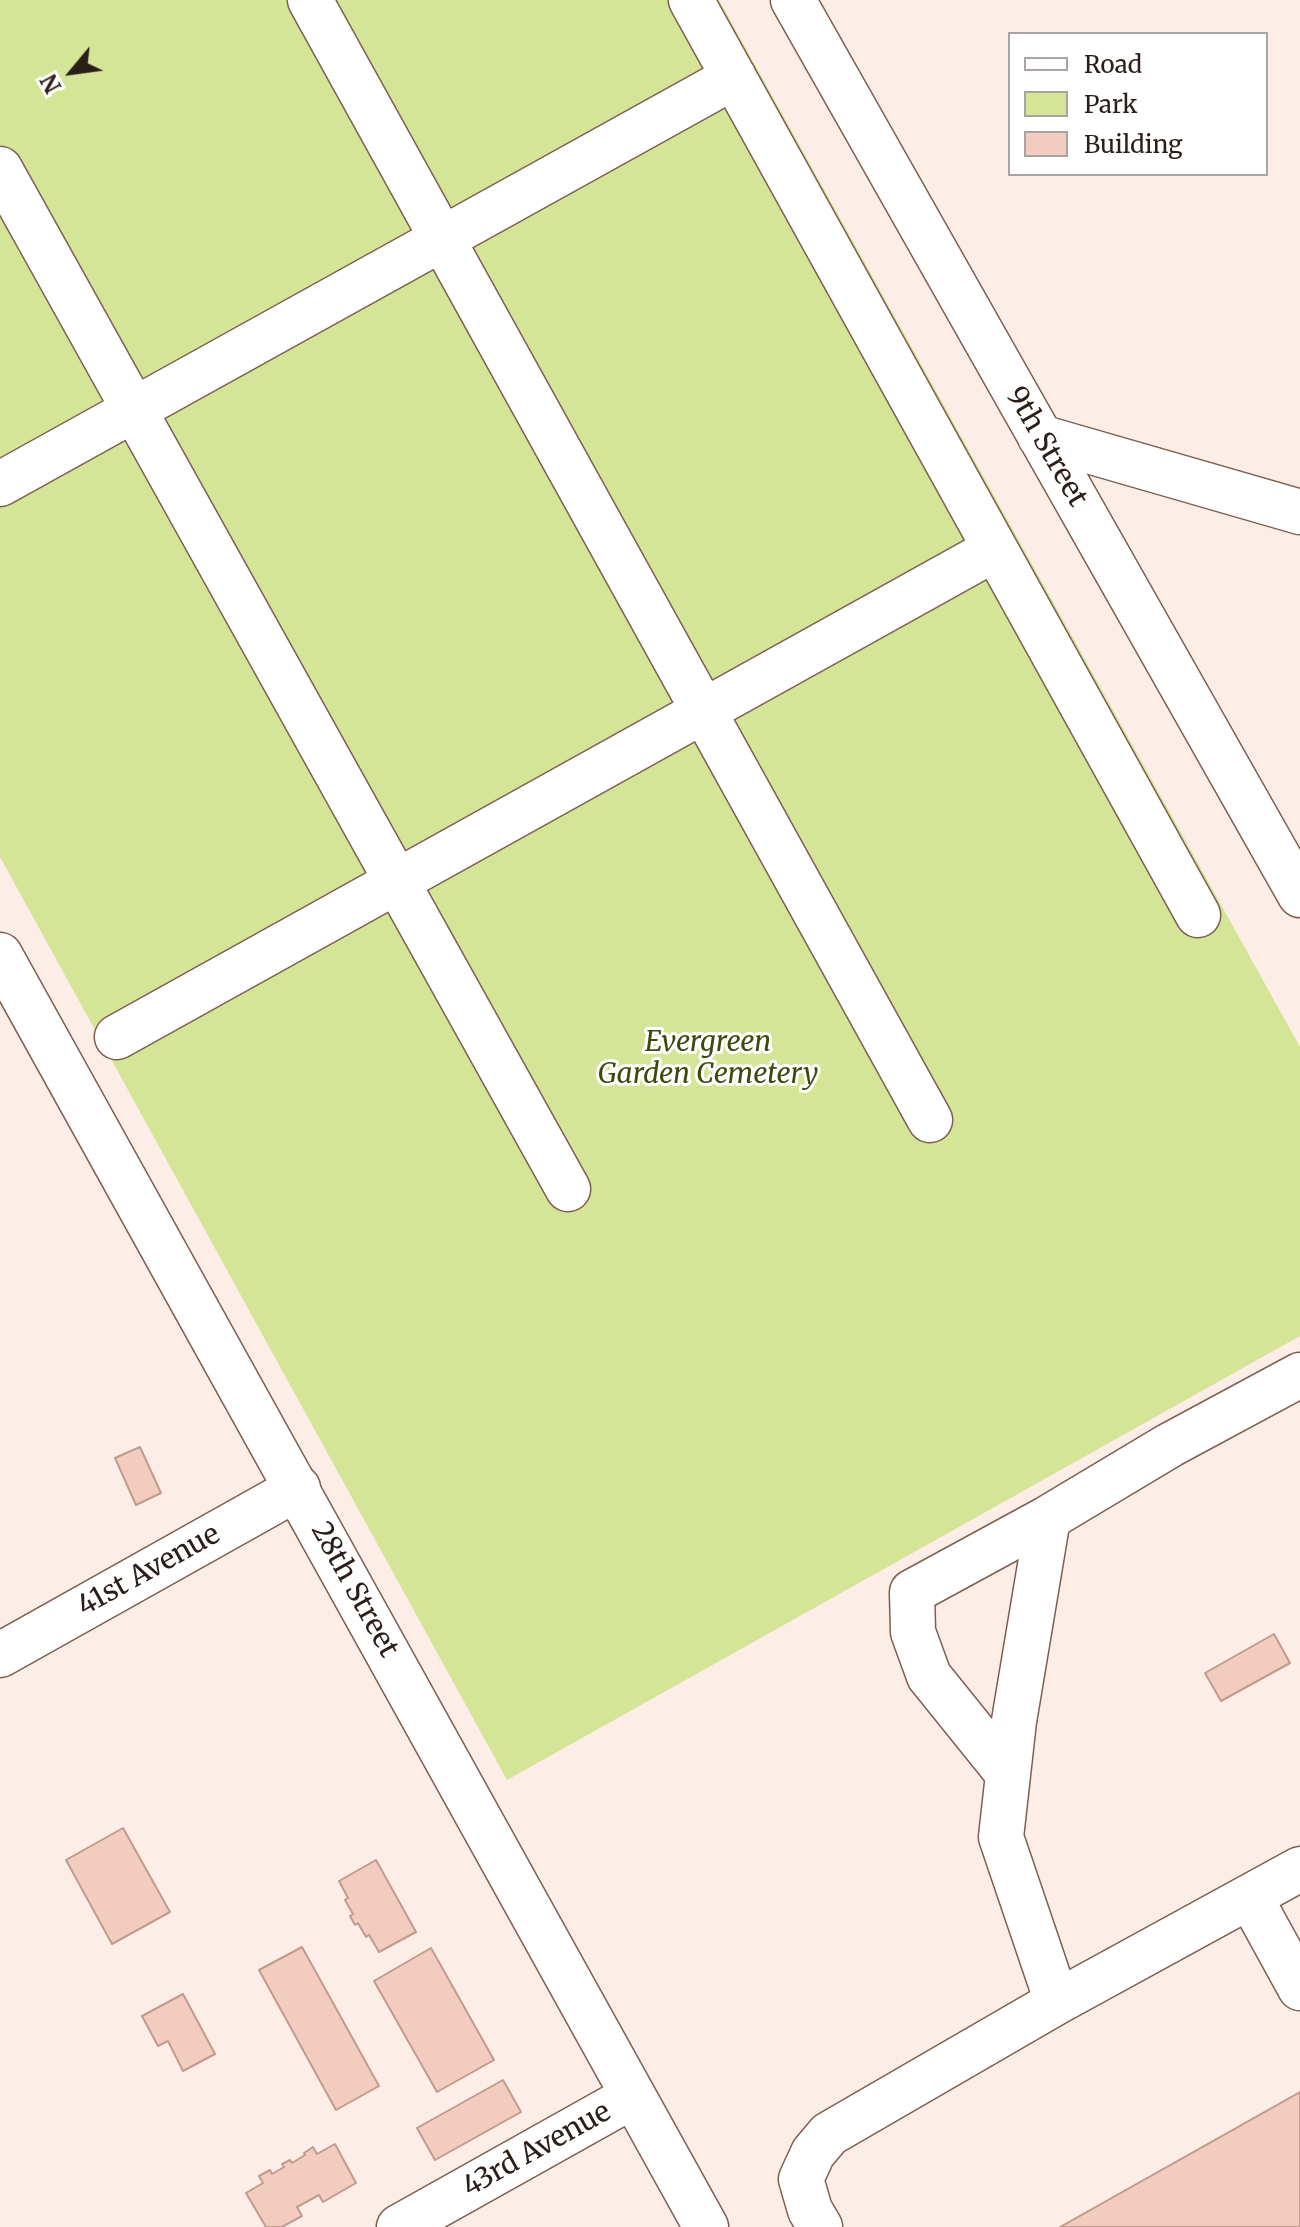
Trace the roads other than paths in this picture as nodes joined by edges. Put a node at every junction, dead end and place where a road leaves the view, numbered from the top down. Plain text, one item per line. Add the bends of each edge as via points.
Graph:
1 (310, 0) edge
2 (691, 0) edge
3 (793, 0) edge
4 (734, 77) junction
5 (0, 169) edge
6 (442, 239) junction
7 (134, 410) junction
8 (1040, 437) junction
9 (0, 484) edge
10 (1300, 512) edge
11 (995, 549) junction
12 (704, 711) junction
13 (397, 882) junction
14 (1300, 895) edge
15 (1198, 915) dead end
16 (0, 955) edge
17 (117, 1037) dead end
18 (930, 1120) dead end
19 (568, 1189) dead end
20 (1300, 1375) edge
21 (298, 1488) junction
22 (1048, 1518) junction
23 (0, 1655) edge
24 (1008, 1774) junction
25 (1300, 1869) edge
26 (1250, 1897) junction
27 (1300, 1988) edge
28 (1057, 2002) junction
29 (633, 2096) junction
30 (399, 2227) edge
31 (706, 2227) edge
32 (820, 2227) edge

1 - 6 street
2 - 4 street
3 - 8 street, 9th Street
4 - 6 street
4 - 11 street
5 - 7 street
6 - 7 street
6 - 12 street
7 - 9 street
7 - 13 street
8 - 10 street
8 - 14 street, 9th Street
11 - 12 street
11 - 15 street
12 - 13 street
12 - 18 street
13 - 17 street
13 - 19 street
16 - 21 street, 28th Street
20 - 22 street
21 - 23 street, 41st Avenue
21 - 29 street, 28th Street
22 - 24 street
22 - 24 street via 912,1592 913,1632 929,1676
24 - 28 street via 1001,1837
25 - 26 street
26 - 27 street
26 - 28 street
28 - 32 street via 829,2134 801,2179
29 - 30 street, 43rd Avenue
29 - 31 street, 28th Street

